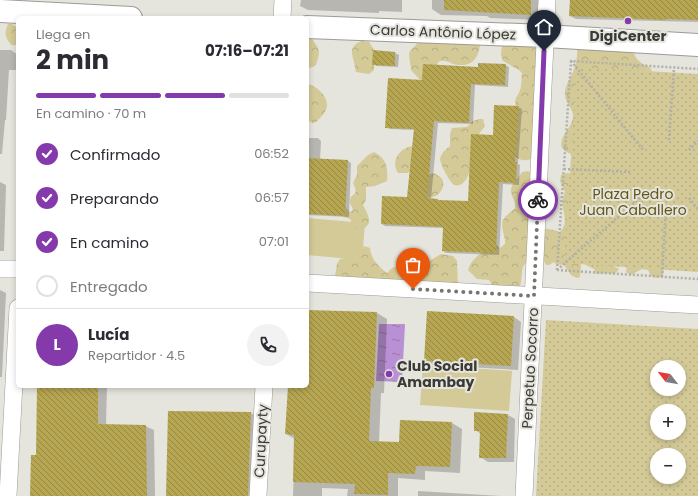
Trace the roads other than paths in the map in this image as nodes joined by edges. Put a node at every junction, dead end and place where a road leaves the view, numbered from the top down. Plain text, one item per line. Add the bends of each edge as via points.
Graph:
1 (283, 0) edge
2 (547, 0) edge
3 (30, 10) edge
4 (0, 11) edge
5 (105, 16) edge
6 (282, 16) edge
7 (309, 27) edge
8 (545, 36) junction
9 (698, 45) edge
10 (0, 269) edge
11 (16, 270) edge
12 (309, 283) edge
13 (534, 296) junction
14 (698, 305) edge
15 (16, 346) edge
16 (264, 388) edge
17 (8, 496) edge
18 (258, 496) edge
19 (524, 496) edge

1 - 6 street
2 - 8 street, Perpetuo Socorro
3 - 4 street
3 - 5 street
7 - 8 street, Carlos Antônio López
8 - 9 street, Carlos Antônio López
8 - 13 street, Perpetuo Socorro
10 - 11 street
12 - 13 street
13 - 14 street
13 - 19 street, Perpetuo Socorro
15 - 17 street
16 - 18 street, Curupayty

